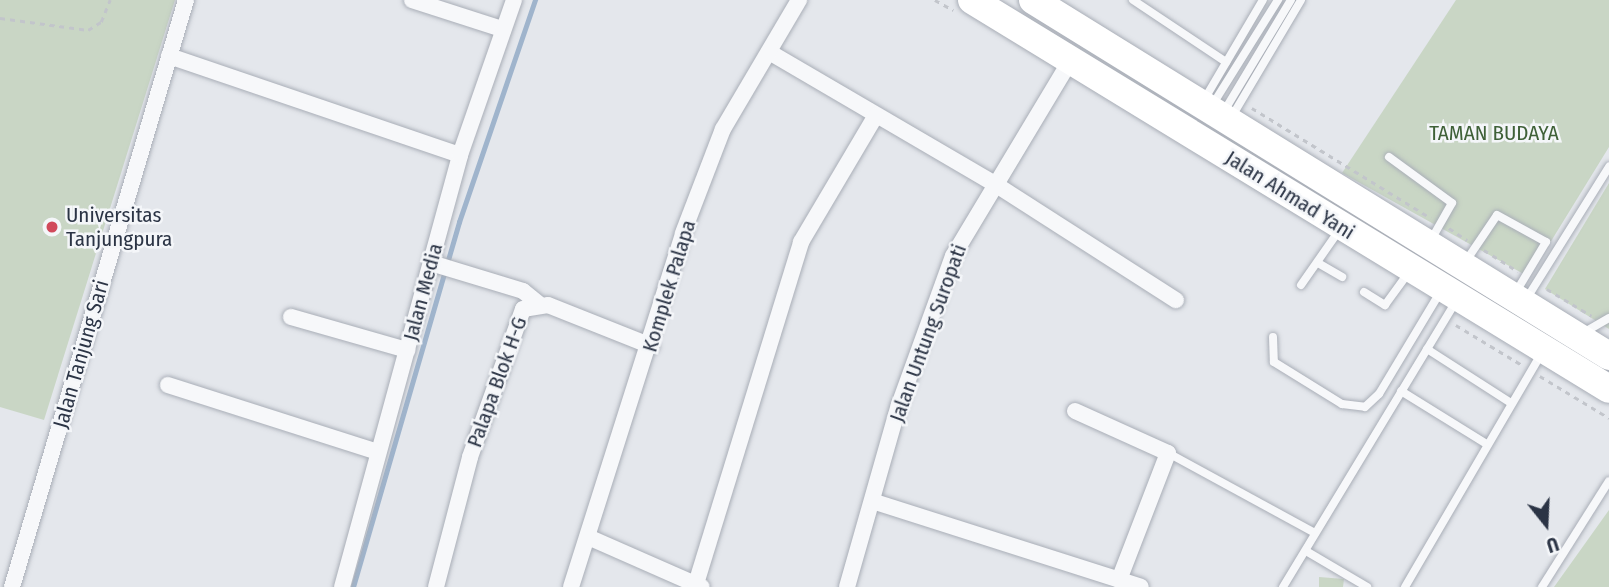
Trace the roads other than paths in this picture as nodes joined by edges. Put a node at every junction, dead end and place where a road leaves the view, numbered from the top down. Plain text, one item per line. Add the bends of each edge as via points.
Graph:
1 (186, 0) edge
2 (412, 0) edge
3 (514, 0) edge
4 (799, 0) edge
5 (972, 0) edge
6 (1034, 0) edge
7 (1133, 0) edge
8 (1263, 0) edge
9 (1278, 0) edge
10 (1291, 0) edge
11 (1301, 0) edge
12 (502, 29) junction
13 (769, 52) junction
14 (169, 56) junction
15 (1071, 60) junction
16 (1227, 62) junction
17 (1221, 109) junction
18 (876, 115) junction
19 (460, 155) junction
20 (1389, 157) dead end
21 (1609, 167) edge
22 (995, 184) junction
23 (1342, 226) junction
24 (1435, 233) junction
25 (1471, 255) junction
26 (431, 263) junction
27 (1318, 263) junction
28 (1410, 269) junction
29 (1342, 277) dead end
30 (1301, 285) dead end
31 (1526, 288) junction
32 (1364, 292) dead end
33 (1451, 293) junction
34 (1176, 300) dead end
35 (539, 303) junction
36 (291, 317) dead end
37 (1605, 320) edge
38 (1273, 337) dead end
39 (1577, 337) junction
40 (651, 346) junction
41 (1427, 349) junction
42 (1544, 349) junction
43 (407, 350) junction
44 (1609, 356) edge
45 (168, 384) dead end
46 (1609, 390) edge
47 (1401, 391) junction
48 (1511, 403) junction
49 (1075, 411) dead end
50 (1485, 443) junction
51 (379, 452) junction
52 (1168, 453) junction
53 (1609, 481) edge
54 (872, 501) junction
55 (1315, 533) junction
56 (588, 537) junction
57 (1306, 551) junction
58 (1119, 580) junction
59 (698, 586) edge
60 (12, 587) edge
61 (342, 587) edge
62 (436, 587) edge
63 (571, 587) edge
64 (847, 587) edge
65 (1141, 587) edge
66 (1283, 587) edge
67 (1367, 587) edge
68 (1405, 587) edge
69 (1542, 587) edge

1 - 14 street, Jalan Tanjung Sari
2 - 12 street
3 - 12 street, Jalan Media
4 - 13 street, Komplek Palapa
5 - 15 highway, Jalan Ahmad Yani
6 - 17 highway, Jalan Ahmad Yani
7 - 16 lane
8 - 16 lane
9 - 17 lane
10 - 17 lane
11 - 17 lane
12 - 19 street, Jalan Media
13 - 18 street
13 - 40 street, Komplek Palapa via 723,129 683,233
14 - 19 street
14 - 60 street, Jalan Tanjung Sari
15 - 22 street, Jalan Untung Suropati
15 - 23 highway, Jalan Ahmad Yani
16 - 17 lane
17 - 24 highway, Jalan Ahmad Yani
18 - 22 street
18 - 59 street via 801,242
19 - 26 street, Jalan Media
20 - 24 lane via 1452,203
21 - 31 lane
22 - 34 street
22 - 54 street, Jalan Untung Suropati via 937,293
23 - 27 lane
23 - 28 highway, Jalan Ahmad Yani
24 - 25 highway, Jalan Ahmad Yani
25 - 31 highway, Jalan Ahmad Yani
25 - 31 lane via 1497,215 1546,242
26 - 35 street via 523,290
26 - 43 street, Jalan Media
27 - 29 lane
27 - 30 lane
28 - 32 lane via 1385,304
28 - 33 highway, Jalan Ahmad Yani
31 - 39 highway, Jalan Ahmad Yani
33 - 38 lane via 1365,407 1342,404 1274,362
33 - 41 lane
33 - 42 highway, Jalan Ahmad Yani
35 - 40 street, Palapa Blok H-G
35 - 62 street, Palapa Blok H-G via 523,309 516,322 470,457
36 - 43 street
37 - 39 lane
39 - 44 highway, Jalan Ahmad Yani
40 - 56 street, Komplek Palapa
41 - 47 lane
41 - 48 lane
42 - 46 highway, Jalan Ahmad Yani
42 - 48 lane
43 - 51 street, Jalan Media
45 - 51 street
47 - 50 lane
47 - 55 lane
48 - 50 lane
49 - 52 street
50 - 68 lane
51 - 61 street, Jalan Media
52 - 55 lane
52 - 58 street
53 - 69 lane
54 - 58 street
54 - 64 street, Jalan Untung Suropati
55 - 57 lane
56 - 59 street
56 - 63 street, Komplek Palapa
57 - 66 lane
57 - 67 lane
58 - 65 street

